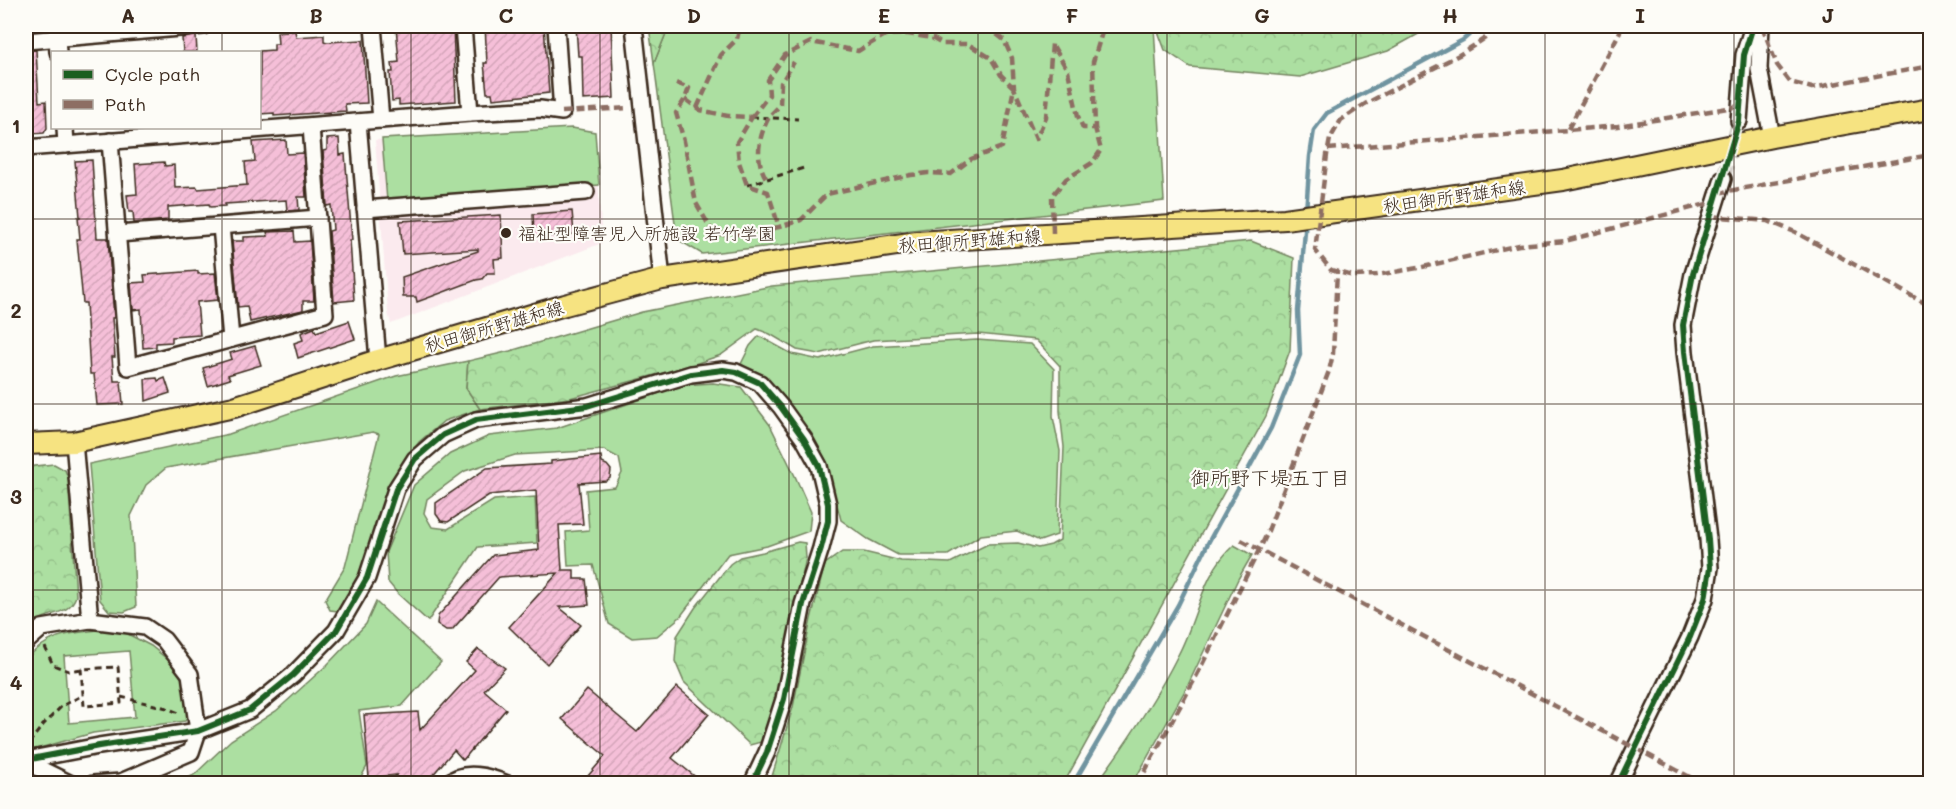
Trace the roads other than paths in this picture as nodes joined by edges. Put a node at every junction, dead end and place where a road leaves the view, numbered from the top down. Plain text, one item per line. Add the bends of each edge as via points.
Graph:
1 (203, 26) edge
2 (373, 26) edge
3 (463, 26) edge
4 (556, 26) edge
5 (634, 26) edge
6 (1753, 26) edge
7 (1761, 26) edge
8 (57, 39) edge
9 (26, 41) edge
10 (1930, 109) edge
11 (470, 113) junction
12 (381, 120) junction
13 (1739, 121) tunnel mouth
14 (358, 122) junction
15 (311, 126) junction
16 (64, 129) edge
17 (1772, 138) junction
18 (110, 141) junction
19 (66, 145) junction
20 (26, 148) edge
21 (1722, 179) tunnel mouth
22 (586, 192) dead end
23 (365, 209) junction
24 (318, 218) junction
25 (221, 226) junction
26 (118, 234) junction
27 (662, 279) junction
28 (231, 339) junction
29 (378, 360) junction
30 (74, 442) junction
31 (26, 444) edge
32 (90, 620) junction
33 (26, 642) edge
34 (197, 726) junction
35 (26, 761) edge
36 (71, 783) edge
37 (93, 783) edge
38 (447, 783) edge
39 (507, 783) edge
40 (752, 783) edge
41 (1618, 783) edge

1 - 8 street
2 - 12 street
3 - 11 street
4 - 11 street via 562,112 540,109
5 - 27 street
6 - 13 street via 1744,55
7 - 17 street via 1759,69
8 - 9 street
10 - 17 main road, 秋田御所野雄和線
11 - 12 street
12 - 14 street
14 - 15 street
14 - 23 street
15 - 18 street
15 - 24 street
16 - 19 street
17 - 27 main road, 秋田御所野雄和線 via 1563,180 1341,212 1285,219 917,242
18 - 19 street
18 - 26 street
19 - 20 street
21 - 41 street via 1683,325 1708,539 1710,567 1705,599
22 - 23 street
23 - 29 street
24 - 25 street
24 - 28 street via 325,314
25 - 26 street
25 - 28 street
26 - 28 street via 128,368
27 - 29 main road, 秋田御所野雄和線
29 - 30 main road, 秋田御所野雄和線 via 234,407
30 - 31 main road, 秋田御所野雄和線
30 - 32 street
32 - 33 street via 42,628
32 - 34 street via 145,627 164,640 190,674
34 - 35 street
34 - 37 street via 191,752 121,782
34 - 40 street via 250,710 293,675 336,631 367,578 396,489 416,459 443,435 476,420 587,406 691,374 723,370 760,383 804,439 819,466 828,504 828,521 803,604 784,699
35 - 36 street
38 - 39 street via 472,774

